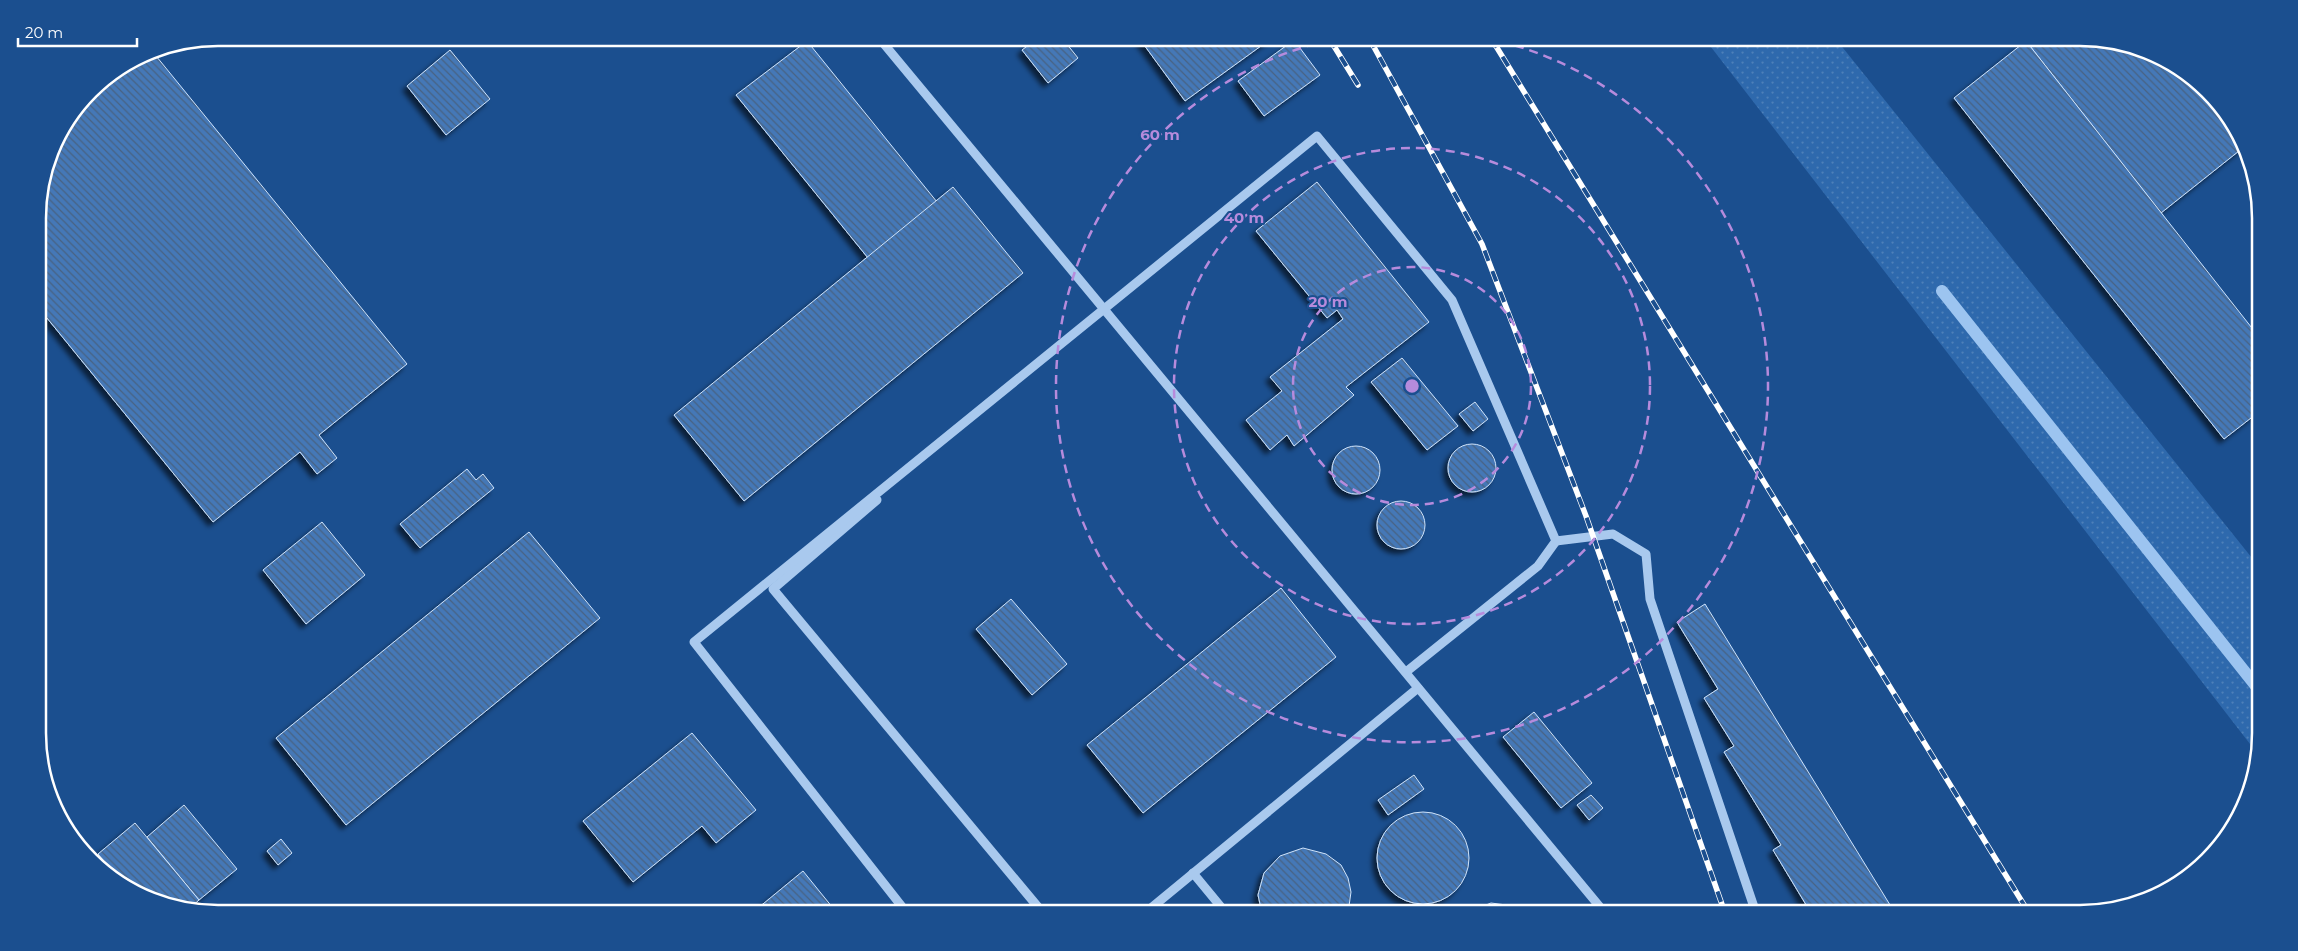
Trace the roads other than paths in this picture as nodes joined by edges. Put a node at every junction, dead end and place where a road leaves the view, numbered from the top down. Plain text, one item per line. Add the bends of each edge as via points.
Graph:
1 (886, 46) edge
2 (1105, 308) junction
3 (1556, 541) junction
4 (1406, 672) junction
5 (1418, 688) junction
6 (1193, 874) junction
7 (1155, 904) edge
8 (1219, 904) edge
9 (1597, 904) edge
10 (1753, 904) edge
11 (899, 905) edge
12 (1036, 905) edge

1 - 2 lane
2 - 3 lane via 1317,136 1452,300
2 - 4 lane
2 - 11 lane via 694,642
2 - 12 lane via 772,589
3 - 4 lane via 1538,566
3 - 10 lane via 1613,534 1646,554 1650,599
4 - 5 lane
5 - 6 lane
5 - 9 lane
6 - 7 lane
6 - 8 lane

